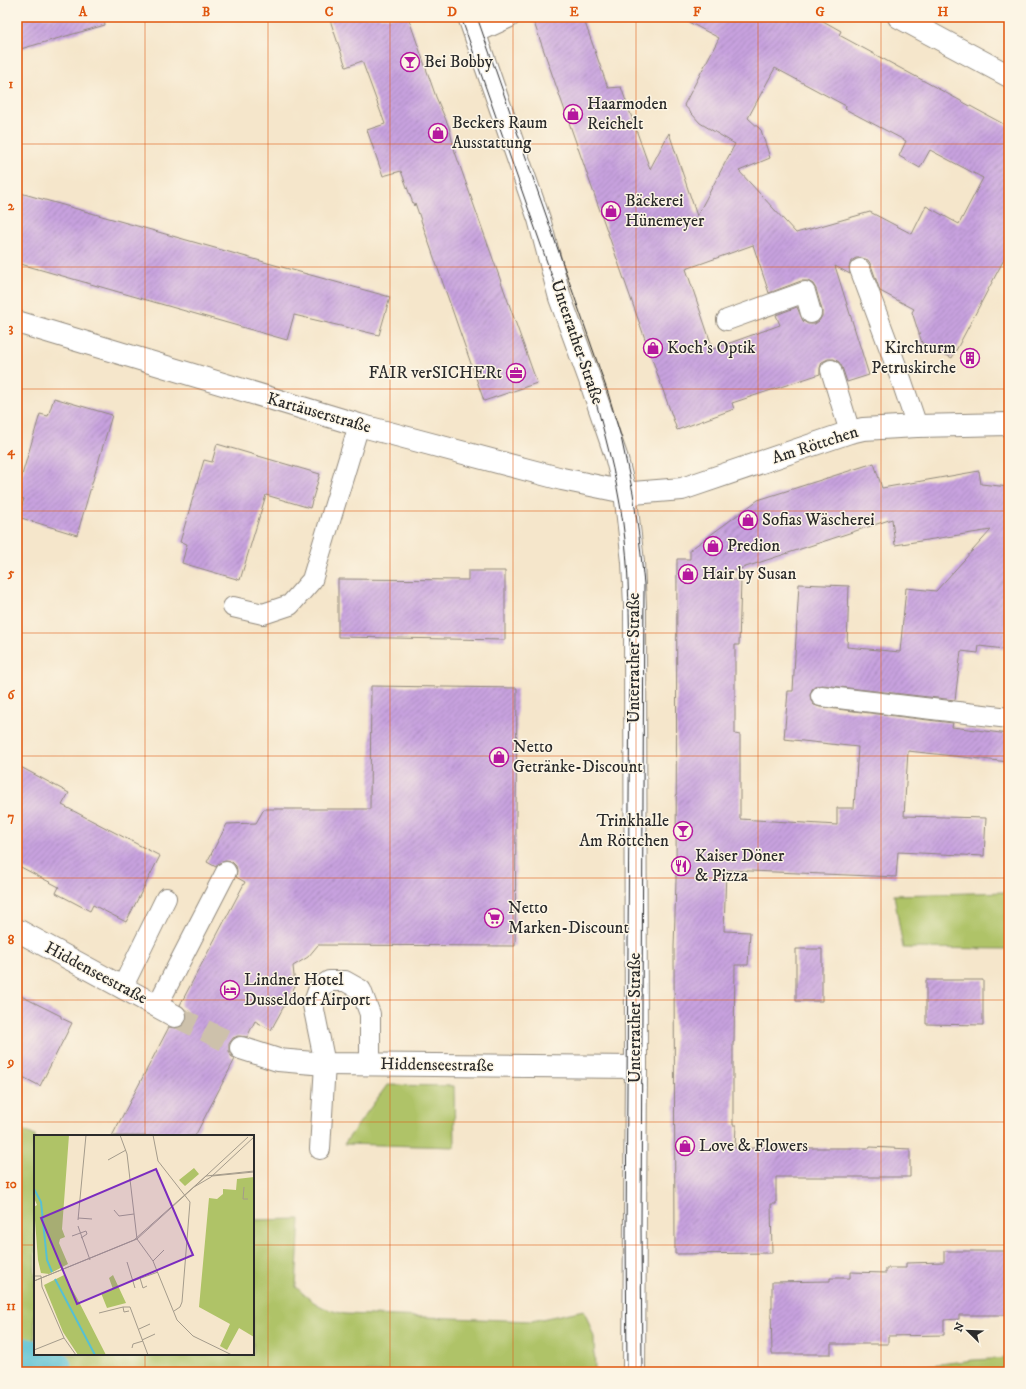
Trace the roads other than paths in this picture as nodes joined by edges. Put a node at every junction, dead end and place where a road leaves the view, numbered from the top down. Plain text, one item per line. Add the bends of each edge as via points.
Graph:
1 (510, 17) edge
2 (899, 17) edge
3 (471, 25) edge
4 (1009, 76) edge
5 (860, 269) dead end
6 (811, 313) dead end
7 (727, 320) dead end
8 (17, 322) edge
9 (830, 370) dead end
10 (1009, 424) edge
11 (359, 425) junction
12 (917, 426) junction
13 (850, 432) junction
14 (625, 492) junction
15 (233, 607) dead end
16 (820, 696) dead end
17 (1009, 718) edge
18 (226, 872) dead end
19 (166, 898) dead end
20 (17, 930) edge
21 (122, 988) junction
22 (166, 1011) joint
23 (241, 1048) tunnel mouth
24 (325, 1064) junction
25 (370, 1064) junction
26 (636, 1067) junction
27 (320, 1149) dead end
28 (634, 1372) edge

1 - 3 lane via 482,30
2 - 4 street
3 - 14 street, Unterrather Straße via 539,219 560,298 604,420
5 - 12 lane
6 - 7 lane via 805,292
8 - 11 street, Kartäuserstraße
9 - 13 lane
10 - 12 street, Am Röttchen
11 - 14 street, Kartäuserstraße via 562,479
11 - 15 lane via 312,580 290,605 262,614
12 - 13 street, Am Röttchen
13 - 14 street, Am Röttchen via 682,488
14 - 26 street, Unterrather Straße via 633,562 635,610
16 - 17 lane
18 - 22 lane
19 - 21 lane
20 - 21 street, Hiddenseestraße
21 - 22 street, Hiddenseestraße
23 - 24 street, Hiddenseestraße via 278,1060
24 - 25 street, Hiddenseestraße
24 - 25 lane via 313,1005 319,988 329,981 345,981 361,990 370,1014
24 - 27 lane
25 - 26 street, Hiddenseestraße
26 - 28 street, Unterrather Straße

